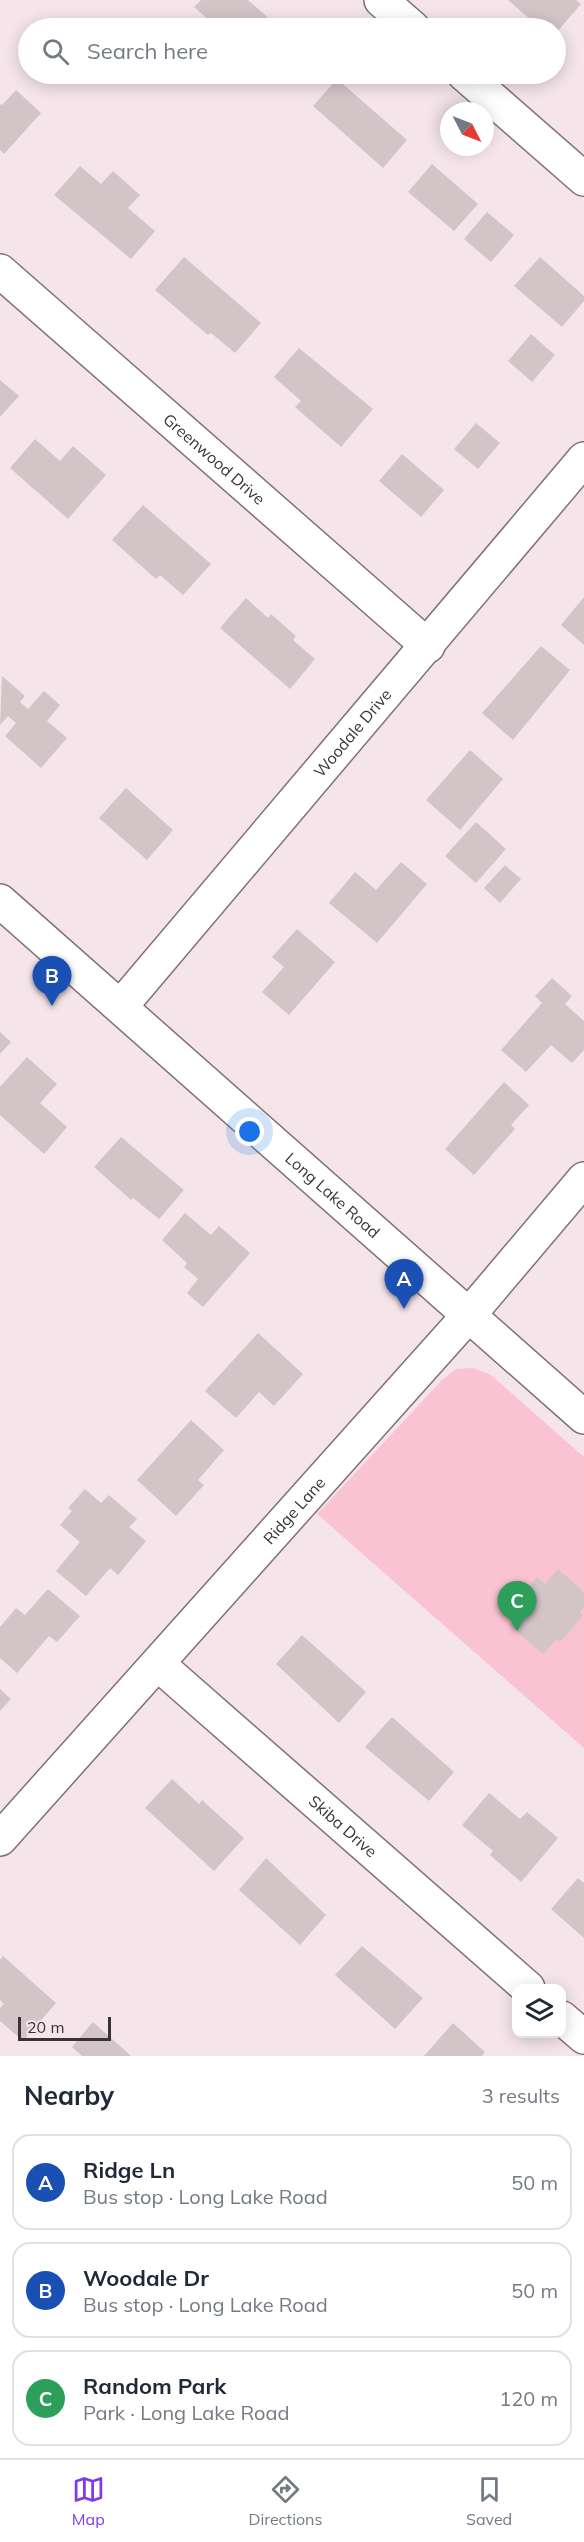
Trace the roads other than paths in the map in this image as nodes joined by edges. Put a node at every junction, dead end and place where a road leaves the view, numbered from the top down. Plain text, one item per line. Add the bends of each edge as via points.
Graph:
1 (381, 0) edge
2 (402, 18) edge
3 (475, 84) edge
4 (584, 179) edge
5 (0, 271) edge
6 (584, 459) edge
7 (428, 646) junction
8 (0, 901) edge
9 (121, 1006) junction
10 (584, 1179) edge
11 (468, 1316) junction
12 (584, 1417) edge
13 (158, 1664) junction
14 (0, 1839) edge
15 (522, 1984) edge
16 (566, 2022) edge
17 (584, 2037) edge

1 - 2 street
3 - 4 street
5 - 7 street, Greenwood Drive
6 - 7 street, Woodale Drive
7 - 9 street, Woodale Drive
8 - 9 street, Long Lake Road
9 - 11 street, Long Lake Road
10 - 11 street, Ridge Lane
11 - 12 street, Long Lake Road
11 - 13 street, Ridge Lane
13 - 14 street, Ridge Lane
13 - 15 street, Skiba Drive
16 - 17 street

